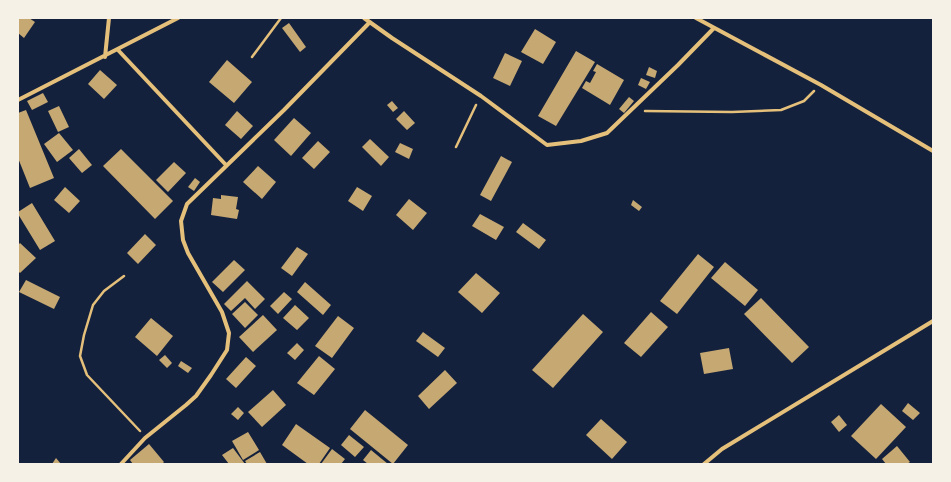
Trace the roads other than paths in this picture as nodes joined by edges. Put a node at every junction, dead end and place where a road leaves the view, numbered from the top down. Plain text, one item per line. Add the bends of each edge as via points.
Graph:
1 (109, 18) edge
2 (178, 18) edge
3 (364, 18) edge
4 (696, 18) edge
5 (370, 22) junction
6 (714, 28) junction
7 (118, 50) junction
8 (105, 56) junction
9 (18, 100) edge
10 (933, 151) edge
11 (226, 165) junction
12 (933, 322) edge
13 (121, 464) edge
14 (704, 464) edge

1 - 8 street
2 - 7 street
3 - 5 street
4 - 6 street
5 - 6 street via 481,96 547,145 581,141 606,133
5 - 11 street
6 - 10 street via 821,84
7 - 8 street
7 - 11 street
8 - 9 street
11 - 13 street via 187,204 181,221 183,240 188,253 222,312 228,333 227,350 196,396 145,438
12 - 14 street via 722,449

